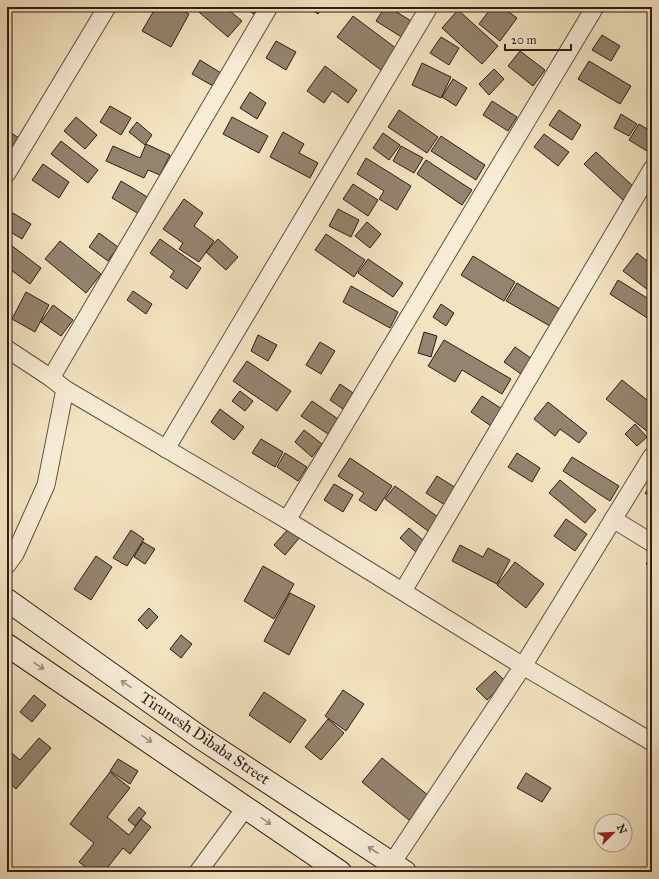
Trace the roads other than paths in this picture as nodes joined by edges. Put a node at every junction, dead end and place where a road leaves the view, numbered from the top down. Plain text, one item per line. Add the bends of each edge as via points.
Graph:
1 (107, 7) edge
2 (270, 7) edge
3 (429, 7) edge
4 (595, 7) edge
5 (652, 169) edge
6 (7, 173) edge
7 (7, 349) edge
8 (51, 378) junction
9 (65, 389) junction
10 (166, 449) junction
11 (652, 456) edge
12 (613, 519) junction
13 (287, 520) junction
14 (652, 543) edge
15 (7, 566) edge
16 (403, 591) junction
17 (7, 600) edge
18 (7, 644) edge
19 (523, 666) junction
20 (652, 742) edge
21 (246, 807) junction
22 (399, 867) edge
23 (198, 872) edge
24 (340, 872) edge

1 - 6 street
2 - 8 street
3 - 10 street
4 - 13 street
5 - 16 street
7 - 8 street
8 - 9 street
9 - 10 street
9 - 15 street via 46,485 16,554
10 - 13 street
11 - 12 street
12 - 14 street
12 - 19 street
13 - 16 street
16 - 19 street
22 -> 17 main road, Tirunesh Dibaba Street via 201,738
18 -> 21 main road
19 - 20 street
19 - 22 street
21 - 23 street
21 -> 24 main road

